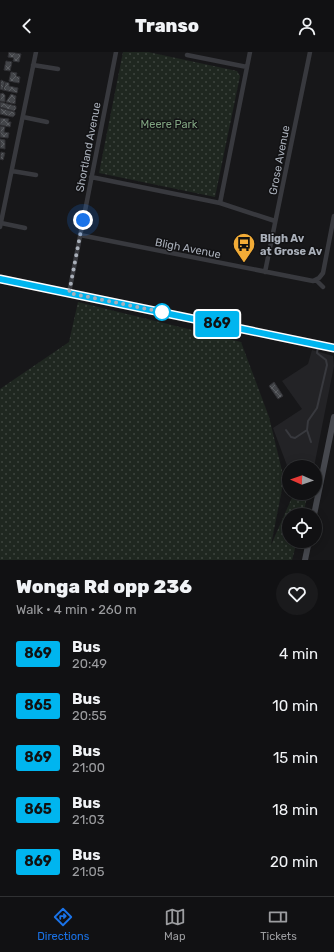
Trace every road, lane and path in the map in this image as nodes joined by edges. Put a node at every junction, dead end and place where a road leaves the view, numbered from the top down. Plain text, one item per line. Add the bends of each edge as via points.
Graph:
1 (36, 52) edge
2 (116, 52) edge
3 (250, 52) edge
4 (310, 52) edge
5 (187, 55) dead end
6 (33, 65) junction
7 (247, 67) junction
8 (58, 69) dead end
9 (23, 117) junction
10 (47, 122) dead end
11 (12, 170) junction
12 (36, 175) dead end
13 (92, 177) junction
14 (220, 203) junction
15 (334, 216) edge
16 (276, 221) junction
17 (0, 225) edge
18 (25, 228) dead end
19 (80, 235) junction
20 (265, 272) junction
21 (0, 279) edge
22 (316, 280) junction
23 (323, 287) dead end
24 (69, 293) junction
25 (318, 345) junction
26 (334, 348) edge
27 (334, 417) edge
28 (333, 429) edge
29 (286, 430) dead end
30 (307, 430) junction
31 (311, 442) dead end
32 (316, 508) edge
33 (308, 548) edge
34 (306, 560) edge

1 - 6 street
2 - 13 street, Shortland Avenue
3 - 7 street
4 - 16 street, Grose Avenue
5 - 7 street
6 - 8 street
6 - 9 street
7 - 14 street
9 - 10 street
9 - 11 street
11 - 12 street
11 - 17 street
13 - 14 street
13 - 19 street, Shortland Avenue
14 - 16 street
15 - 22 street via 323,273
16 - 20 street, Grose Avenue
17 - 18 street
19 - 20 street, Bligh Avenue
19 - 24 street, Shortland Avenue
20 - 22 street, Bligh Avenue
21 - 24 street
22 - 23 street
24 - 25 street
25 - 26 street
25 - 30 lane via 317,353 326,360 327,365 317,408 310,417
27 - 28 main road
28 - 32 main road
29 - 30 lane via 295,438
30 - 31 lane
33 - 34 main road

